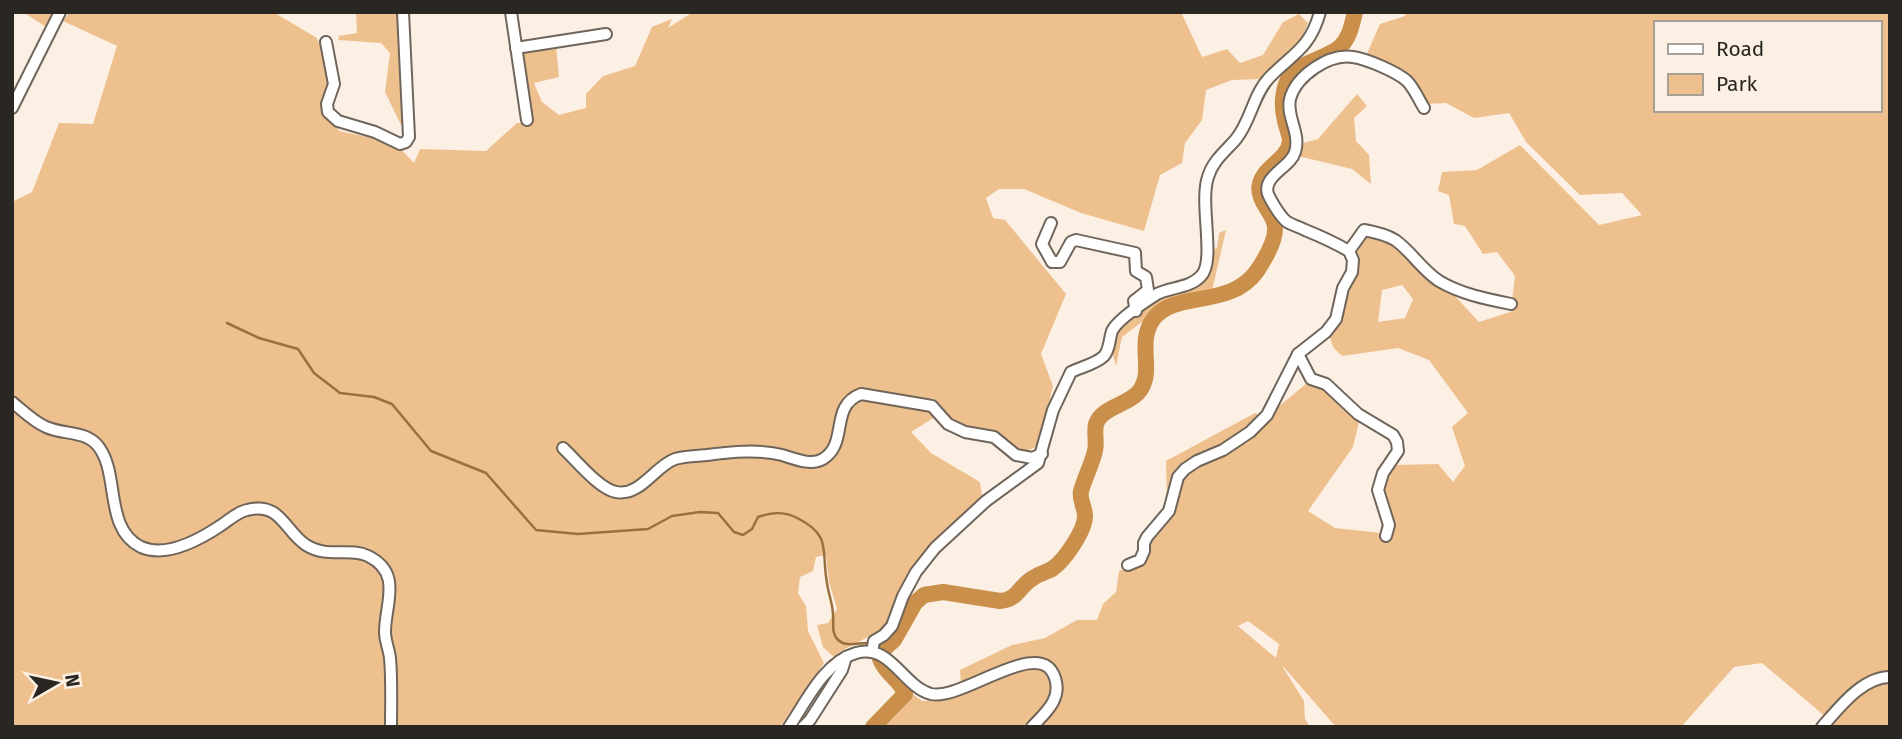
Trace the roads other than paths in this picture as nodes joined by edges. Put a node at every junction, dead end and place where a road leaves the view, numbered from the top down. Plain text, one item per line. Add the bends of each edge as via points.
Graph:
1 (60, 12) edge
2 (403, 12) edge
3 (511, 12) edge
4 (1320, 12) edge
5 (606, 34) dead end
6 (326, 42) dead end
7 (516, 48) junction
8 (1299, 52) junction
9 (1309, 71) junction
10 (12, 108) edge
11 (1424, 108) dead end
12 (527, 120) dead end
13 (1051, 223) dead end
14 (1349, 251) junction
15 (1511, 304) dead end
16 (1136, 310) junction
17 (1298, 354) junction
18 (12, 402) edge
19 (563, 448) dead end
20 (1042, 454) junction
21 (1386, 536) dead end
22 (1128, 565) dead end
23 (873, 647) junction
24 (846, 657) junction
25 (1890, 677) edge
26 (391, 727) edge
27 (789, 727) edge
28 (803, 727) edge
29 (1032, 727) edge
30 (1822, 727) edge

1 - 10 street
2 - 6 street via 406,142 400,144 338,121 328,112 334,84
3 - 7 street
4 - 8 street
5 - 7 street
7 - 12 street
8 - 9 street
8 - 16 street via 1268,79 1240,133 1208,176 1204,208 1208,252 1202,275
9 - 11 street via 1351,56 1407,81
9 - 14 street via 1290,99 1296,149 1292,160 1272,177 1268,192 1285,221
13 - 16 street via 1042,244 1052,262 1060,262 1076,240 1135,253 1136,271 1146,276 1147,290 1135,301
14 - 15 street via 1364,230 1385,235 1440,281 1474,296
14 - 17 street via 1352,272 1336,319
16 - 20 street via 1114,328 1102,359 1071,372 1053,410
17 - 21 street via 1311,379 1326,384 1397,442 1398,451 1378,490 1389,525
17 - 22 street via 1267,415 1250,432 1178,477 1169,511 1147,537 1140,560
18 - 26 street via 48,428 84,435 95,442 107,464 123,531 142,547 153,551 182,545 244,510 256,508 278,515 306,545 320,552 360,553 378,564 390,591 384,631 390,657
19 - 20 street via 604,488 617,493 632,491 675,459 730,452 777,454 809,463 823,459 834,448 845,404 862,394 932,407 947,424 994,437 1016,455 1032,458
20 - 23 street via 1031,470 986,501 935,548 916,572 892,626
23 - 24 street
23 - 29 street via 916,687 933,694 956,692 1025,662 1039,661 1053,671 1058,687 1052,706
24 - 27 street via 823,678
24 - 28 street
25 - 30 street via 1868,683

